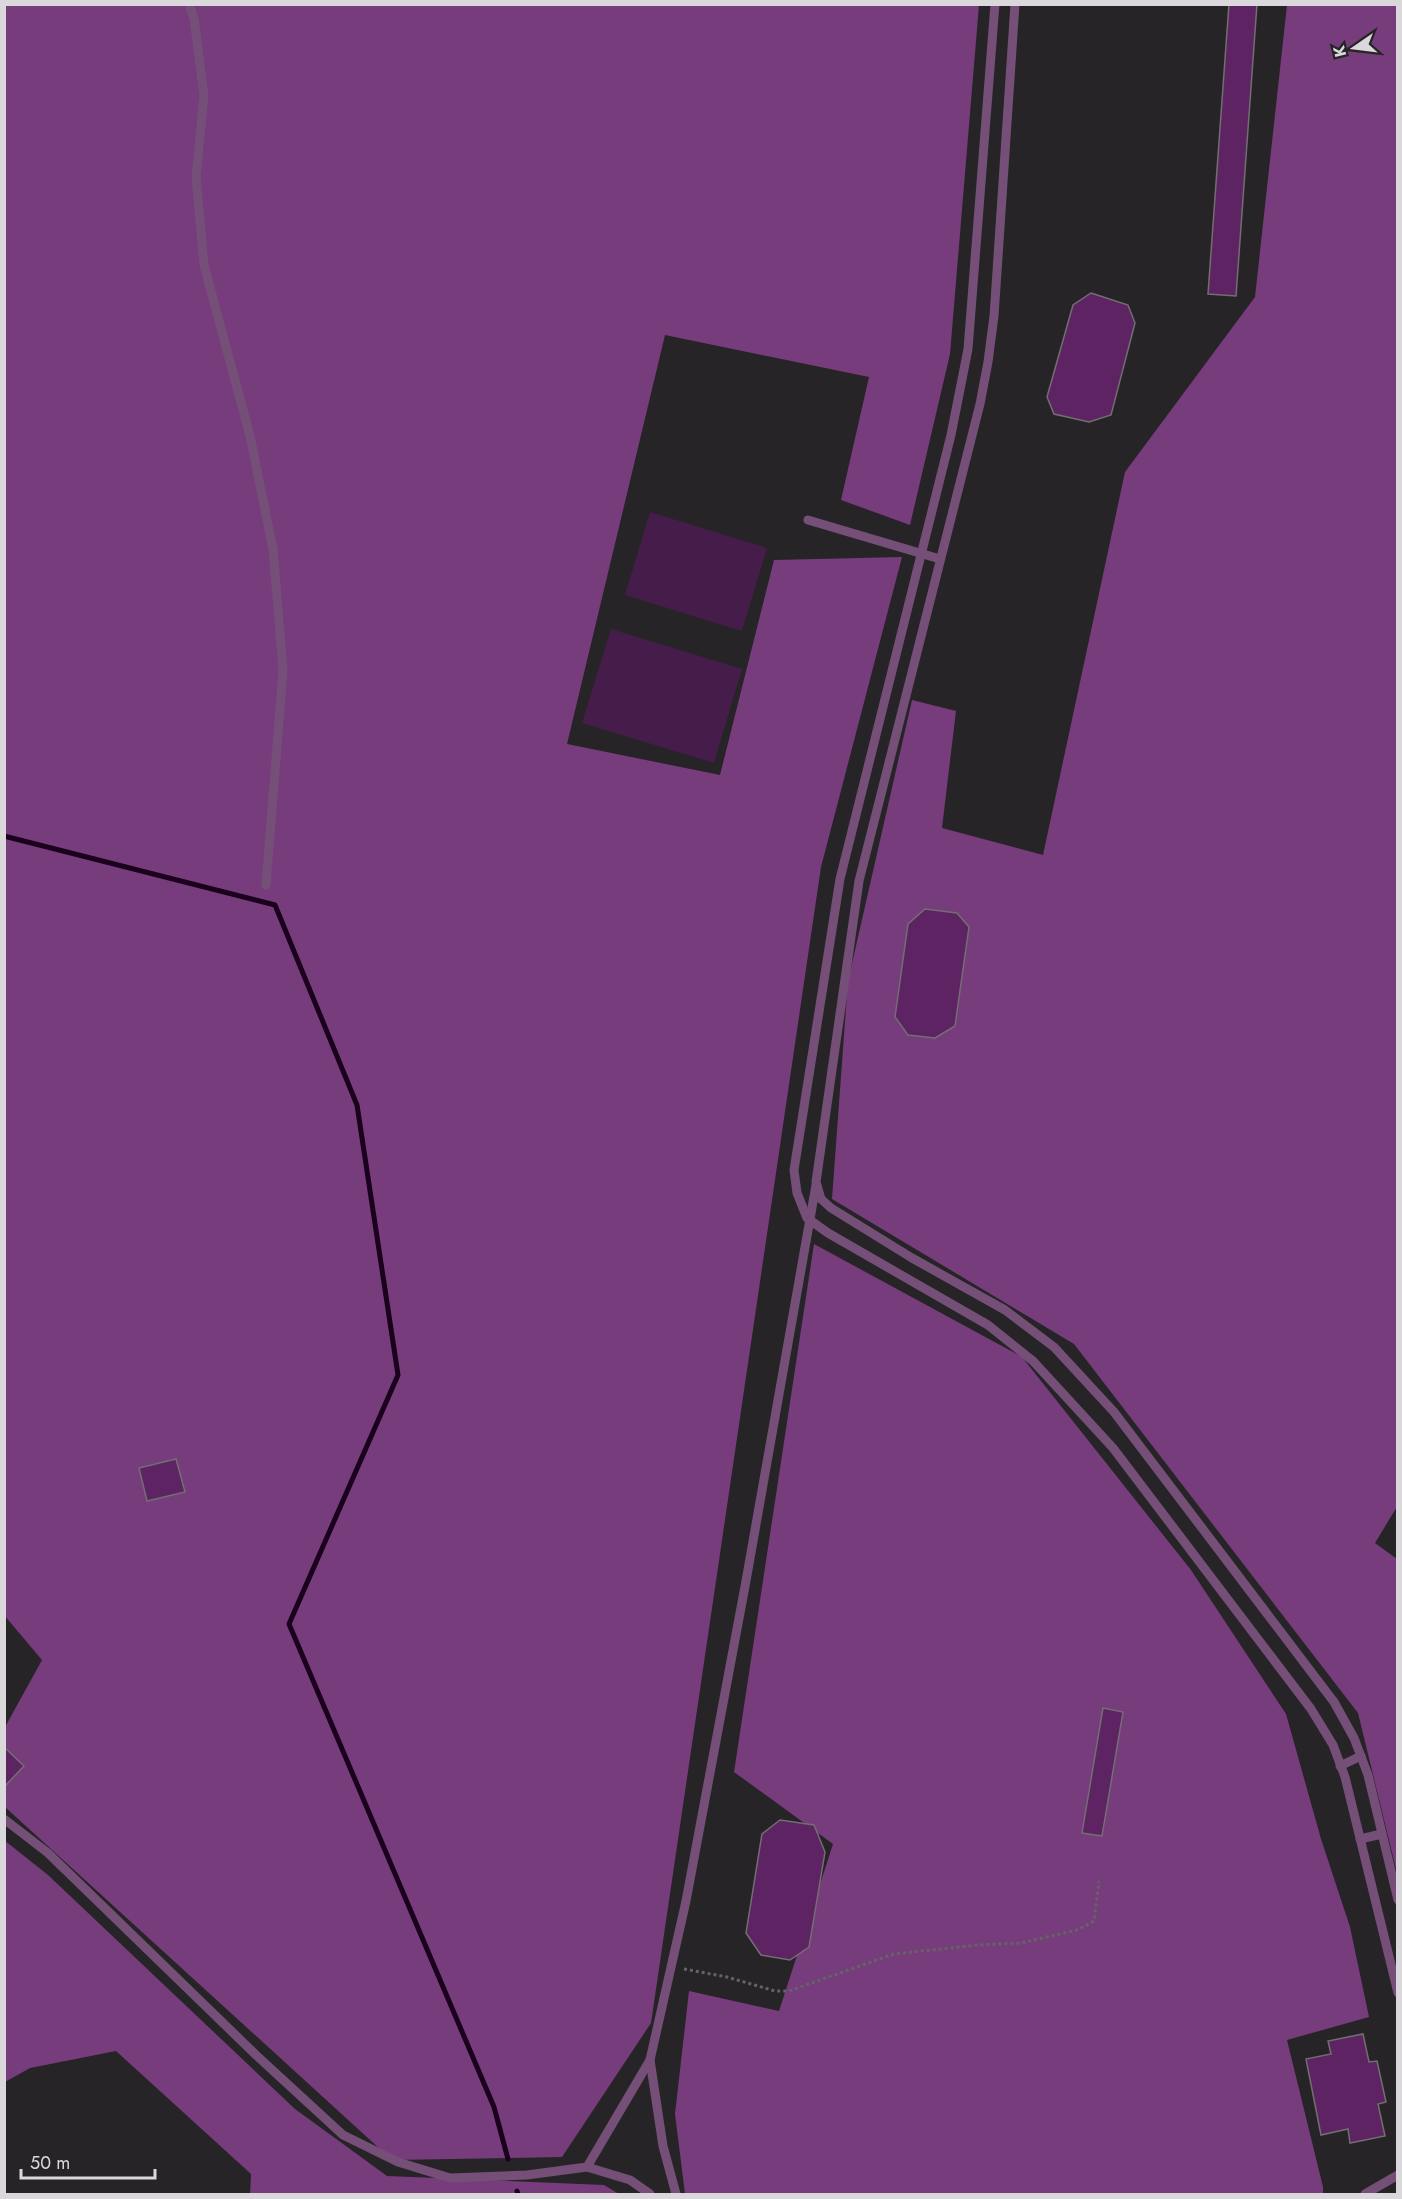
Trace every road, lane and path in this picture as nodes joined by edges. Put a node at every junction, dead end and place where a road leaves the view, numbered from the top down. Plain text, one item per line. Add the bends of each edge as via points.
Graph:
1 (189, 4) edge
2 (995, 4) edge
3 (1015, 4) edge
4 (808, 520) dead end
5 (921, 554) junction
6 (940, 560) junction
7 (266, 885) dead end
8 (816, 1182) junction
9 (810, 1219) junction
10 (1361, 1756) junction
11 (1340, 1766) junction
12 (4, 1819) edge
13 (1382, 1834) junction
14 (1360, 1839) junction
15 (1099, 1881) dead end
16 (1398, 1900) edge
17 (671, 1967) junction
18 (1398, 1993) edge
19 (650, 2060) junction
20 (587, 2167) junction
21 (1398, 2175) edge
22 (650, 2194) edge
23 (676, 2194) edge
24 (1365, 2194) edge

1 - 7 lane via 204,96 196,177 204,265 250,436 273,549 283,670
2 - 5 lane via 968,349
3 - 6 lane via 988,362
4 - 5 lane
5 - 6 lane
5 - 9 lane via 840,879 794,1170 797,1193
6 - 8 lane via 859,881
8 - 9 lane
8 - 10 lane via 821,1199 831,1208 1005,1310 1054,1347 1114,1412 1334,1702
9 - 11 lane via 988,1324 1033,1361 1113,1448 1311,1709 1333,1745
9 - 17 lane
10 - 11 lane
10 - 13 lane
11 - 14 lane
12 - 20 lane via 48,1853 343,2135 398,2162 450,2178 527,2175
13 - 14 lane
13 - 16 lane
14 - 18 lane
15 - 17 path via 1094,1921 1077,1930 1021,1943 894,1954 789,1991 775,1992 727,1977
17 - 19 lane
19 - 20 lane
19 - 23 lane via 663,2146
20 - 22 lane via 630,2180
21 - 24 lane

